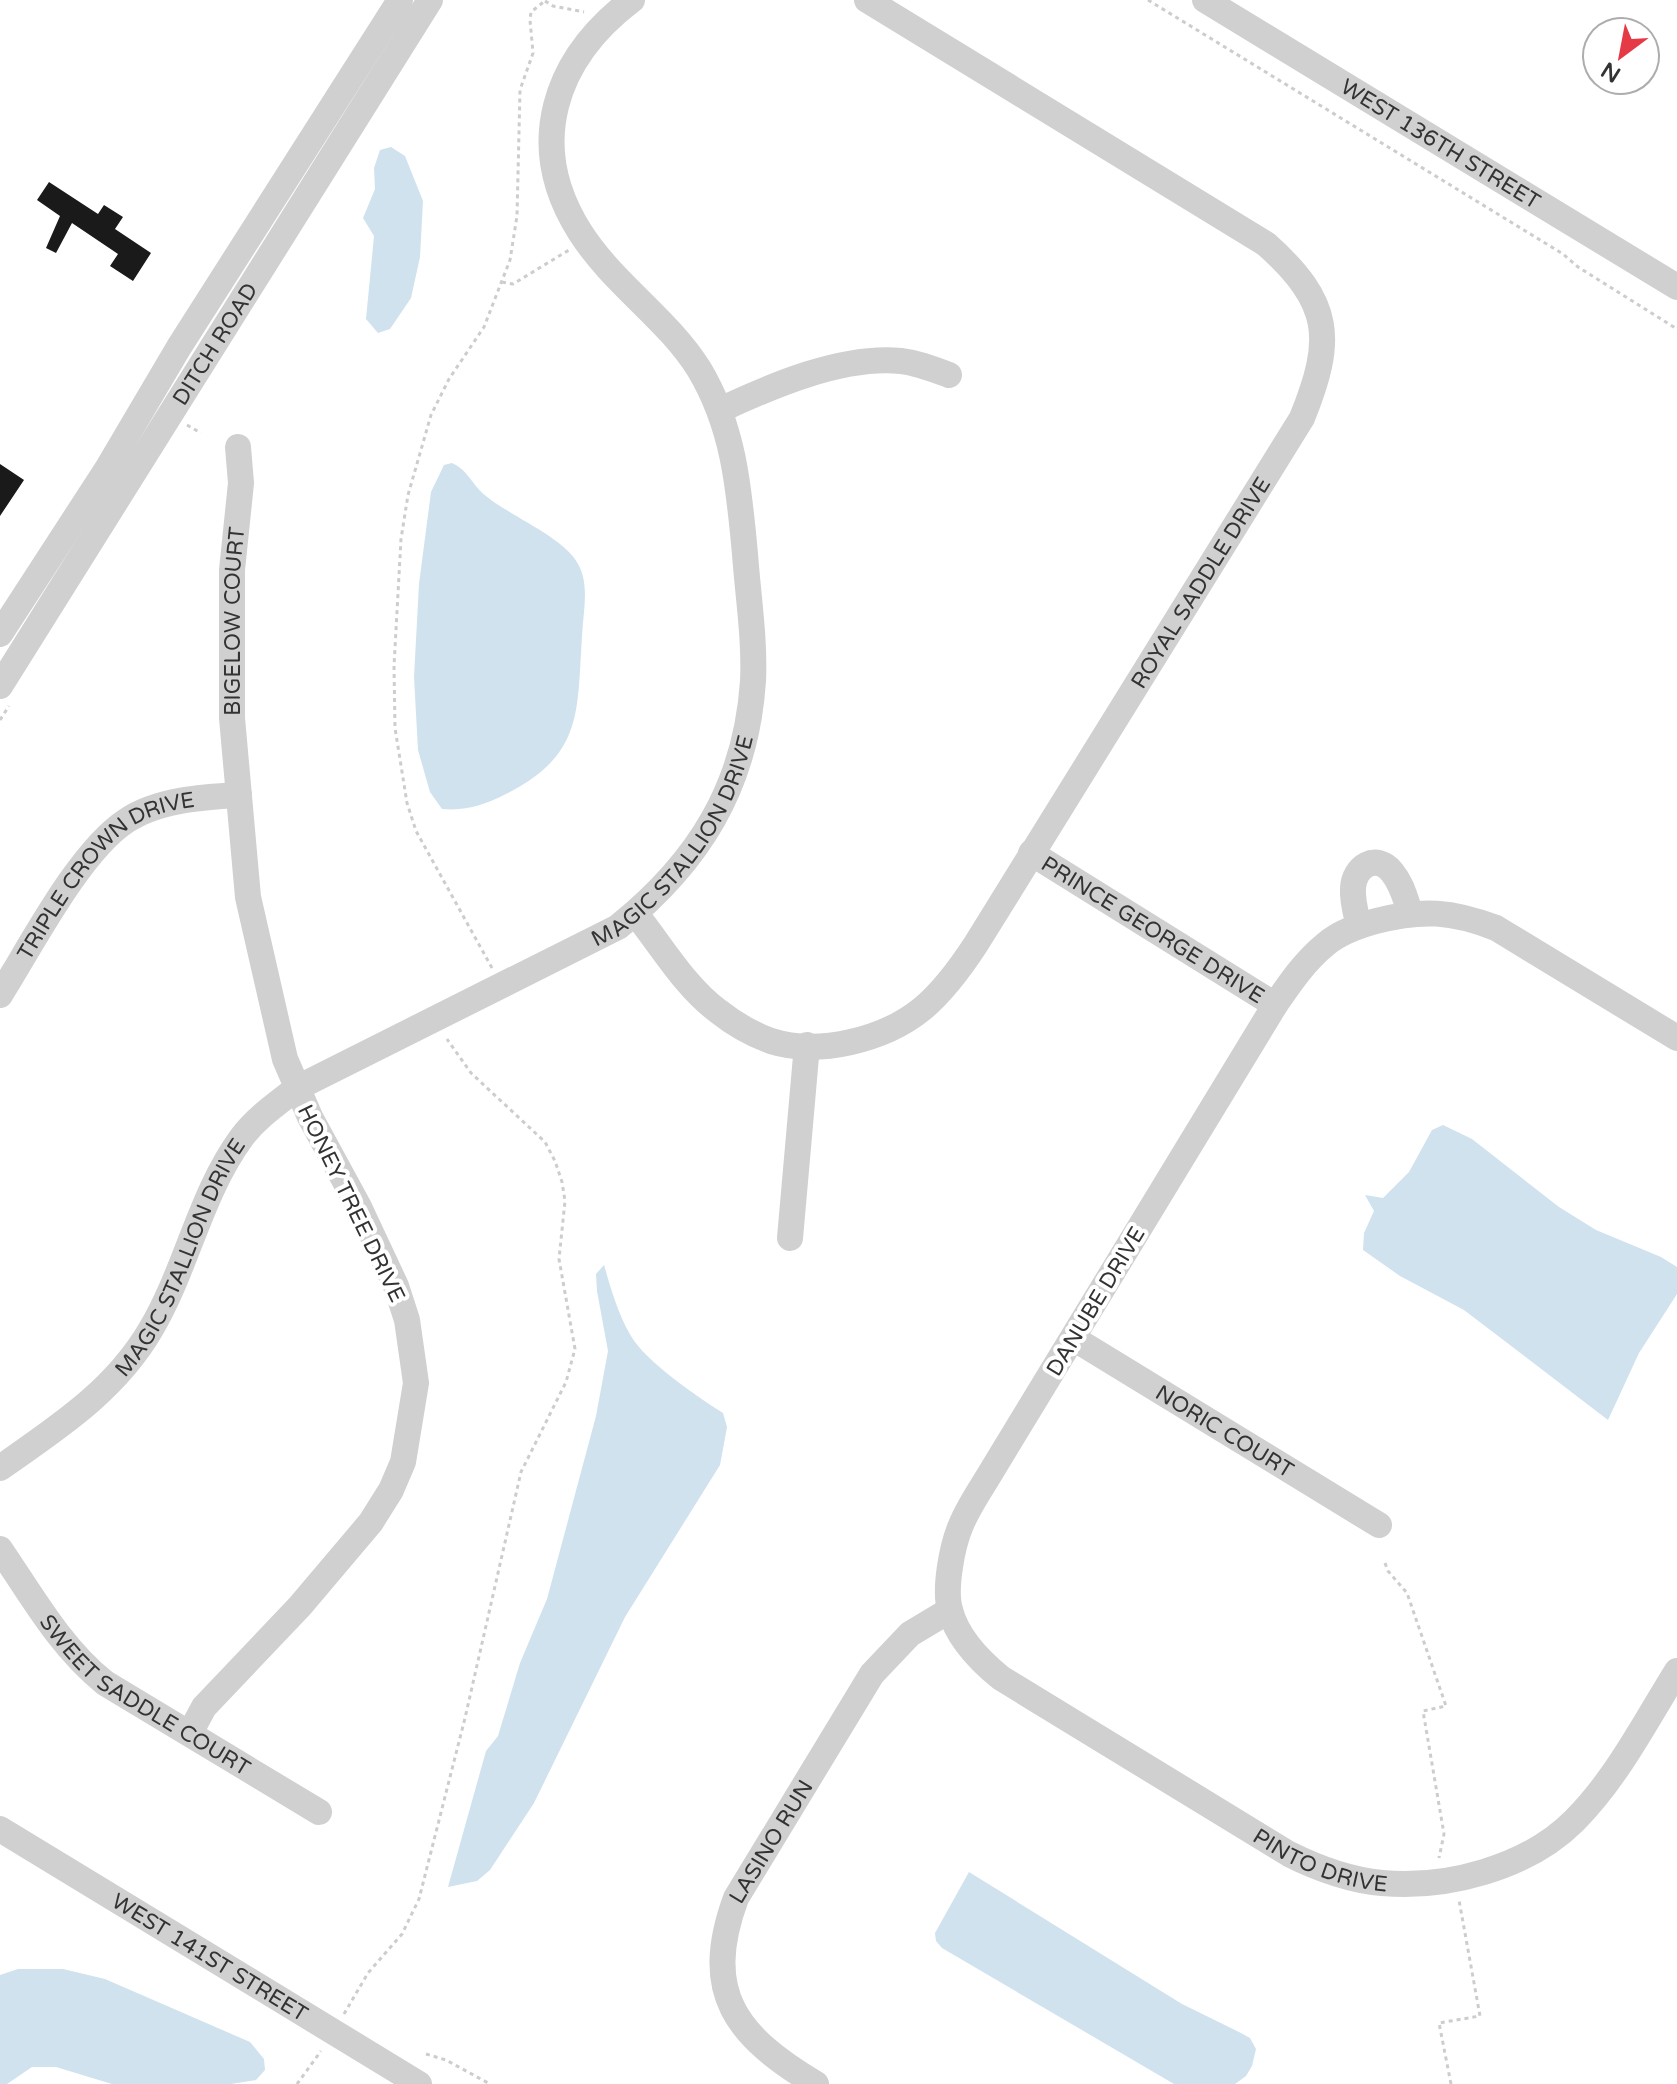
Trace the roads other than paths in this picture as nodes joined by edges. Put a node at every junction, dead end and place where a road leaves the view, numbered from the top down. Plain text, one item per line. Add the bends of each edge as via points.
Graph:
1 (400, 0) edge
2 (430, 0) edge
3 (632, 0) edge
4 (867, 0) edge
5 (1205, 0) edge
6 (1677, 287) edge
7 (949, 375) dead end
8 (720, 410) junction
9 (238, 447) dead end
10 (0, 634) edge
11 (0, 686) edge
12 (239, 795) junction
13 (1031, 853) junction
14 (1410, 912) junction
15 (635, 913) junction
16 (1359, 926) junction
17 (0, 995) edge
18 (1275, 1005) junction
19 (1677, 1038) edge
20 (807, 1045) junction
21 (297, 1088) junction
22 (790, 1238) dead end
23 (1073, 1338) junction
24 (0, 1468) edge
25 (1379, 1525) dead end
26 (0, 1549) edge
27 (950, 1610) junction
28 (1674, 1683) edge
29 (190, 1733) junction
30 (319, 1812) dead end
31 (0, 1829) edge
32 (419, 2084) edge
33 (816, 2084) edge

1 - 10 street, DITCH ROAD
2 - 11 street, DITCH ROAD
3 - 8 street, MAGIC STALLION DRIVE via 593,33 562,87 551,139 554,169 564,202 585,239 676,337
4 - 13 street, ROYAL SADDLE DRIVE via 1266,244 1309,290 1320,320 1318,378 1302,418
5 - 6 street, WEST 136TH STREET
7 - 8 street via 900,361 848,364 788,381
8 - 15 street, MAGIC STALLION DRIVE via 740,494 752,645 749,716 734,779 717,815 680,869
9 - 12 street, BIGELOW COURT via 241,483 230,653
12 - 17 street, TRIPLE CROWN DRIVE via 153,809 127,820 102,840
12 - 21 street, HONEY TREE DRIVE via 248,897 285,1059
13 - 18 street, PRINCE GEORGE DRIVE
13 - 20 street, ROYAL SADDLE DRIVE via 961,967 922,1009 873,1036
14 - 16 street, DANUBE DRIVE
14 - 16 street via 1392,871 1371,863 1355,877
14 - 19 street, DANUBE DRIVE via 1449,914 1496,928
15 - 20 street, ROYAL SADDLE DRIVE via 715,1010 773,1041
15 - 21 street, MAGIC STALLION DRIVE via 618,927
16 - 18 street, DANUBE DRIVE via 1326,943
18 - 23 street, DANUBE DRIVE
20 - 22 street
21 - 24 street, MAGIC STALLION DRIVE via 244,1135 225,1164 168,1298 124,1368 92,1402
21 - 29 street, HONEY TREE DRIVE via 396,1286 416,1383 411,1425 403,1462 371,1522 204,1707
23 - 25 street, NORIC COURT
23 - 27 street, DANUBE DRIVE via 961,1525 953,1550
26 - 29 street, SWEET SADDLE COURT via 78,1659 105,1683
27 - 28 street, PINTO DRIVE via 979,1660 1029,1697 1289,1854 1331,1873 1382,1883 1469,1875 1546,1844 1572,1824 1611,1778
27 - 33 street, LASINO RUN via 910,1634 872,1674 736,1898 725,1928 722,1959 731,2008 760,2046
29 - 30 street, SWEET SADDLE COURT
31 - 32 street, WEST 141ST STREET

